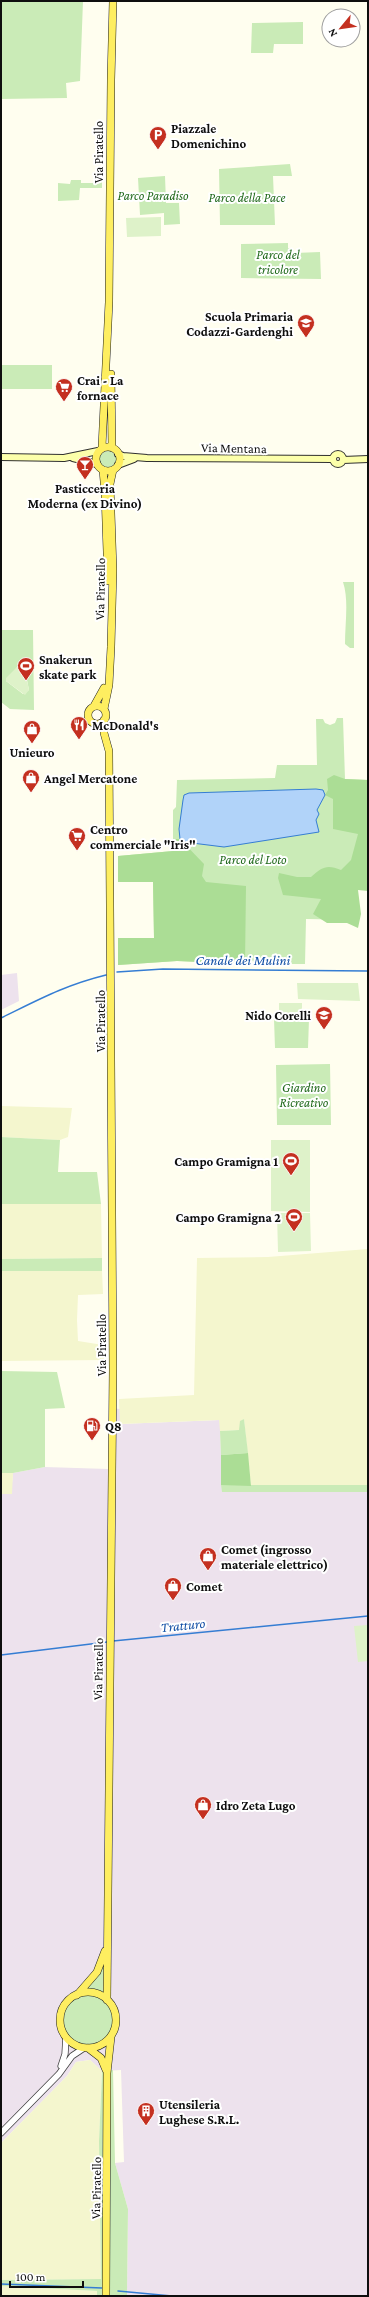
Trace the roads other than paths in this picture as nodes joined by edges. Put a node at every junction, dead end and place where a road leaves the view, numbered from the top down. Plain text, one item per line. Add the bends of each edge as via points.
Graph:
1 (114, 1) edge
2 (109, 302) junction
3 (112, 448) junction
4 (100, 449) junction
5 (118, 454) junction
6 (1, 457) edge
7 (64, 457) junction
8 (135, 458) junction
9 (368, 459) edge
10 (97, 464) junction
11 (116, 467) junction
12 (103, 470) junction
13 (94, 706) junction
14 (104, 709) junction
15 (104, 720) junction
16 (93, 723) junction
17 (109, 759) junction
18 (108, 1931) junction
19 (77, 1995) junction
20 (107, 2000) junction
21 (66, 2037) junction
22 (111, 2037) junction
23 (86, 2048) junction
24 (59, 2074) junction
25 (107, 2080) junction
26 (1, 2133) edge
27 (106, 2296) edge

1 - 2 main road, Via Piratello via 110,80
2 - 3 main road, Via Piratello
2 - 4 main road, Via Piratello
3 - 4 main road
3 - 5 main road
4 - 7 main road
4 - 10 main road, Via Piratello
5 - 8 main road, Via Mentana
5 - 11 main road, Via Piratello
6 - 7 main road
7 - 10 main road
8 - 9 main road, Via Mentana via 332,459 338,454 343,460
8 - 11 main road, Via Mentana
10 - 12 main road
11 - 12 main road
11 - 14 main road, Via Piratello via 110,484 112,616 109,685
12 - 13 main road, Via Piratello via 108,570 107,646 105,684
13 - 14 main road
13 - 16 main road, Via Piratello via 88,713
14 - 15 main road, Via Piratello
15 - 16 main road via 99,724
15 - 17 main road, Via Piratello
16 - 17 main road, Via Piratello via 105,742
17 - 18 main road, Via Piratello via 113,1337
18 - 19 main road, Via Piratello via 101,1965
18 - 20 main road, Via Piratello
19 - 20 main road via 96,1994
19 - 21 main road via 67,2002 61,2014 61,2027
20 - 22 main road via 116,2018
21 - 23 main road via 77,2046
21 - 24 street via 66,2054
22 - 23 main road via 98,2046
22 - 25 main road, Via Piratello
23 - 24 street via 72,2056
23 - 25 main road, Via Piratello via 101,2058
24 - 26 street
25 - 27 main road, Via Piratello

